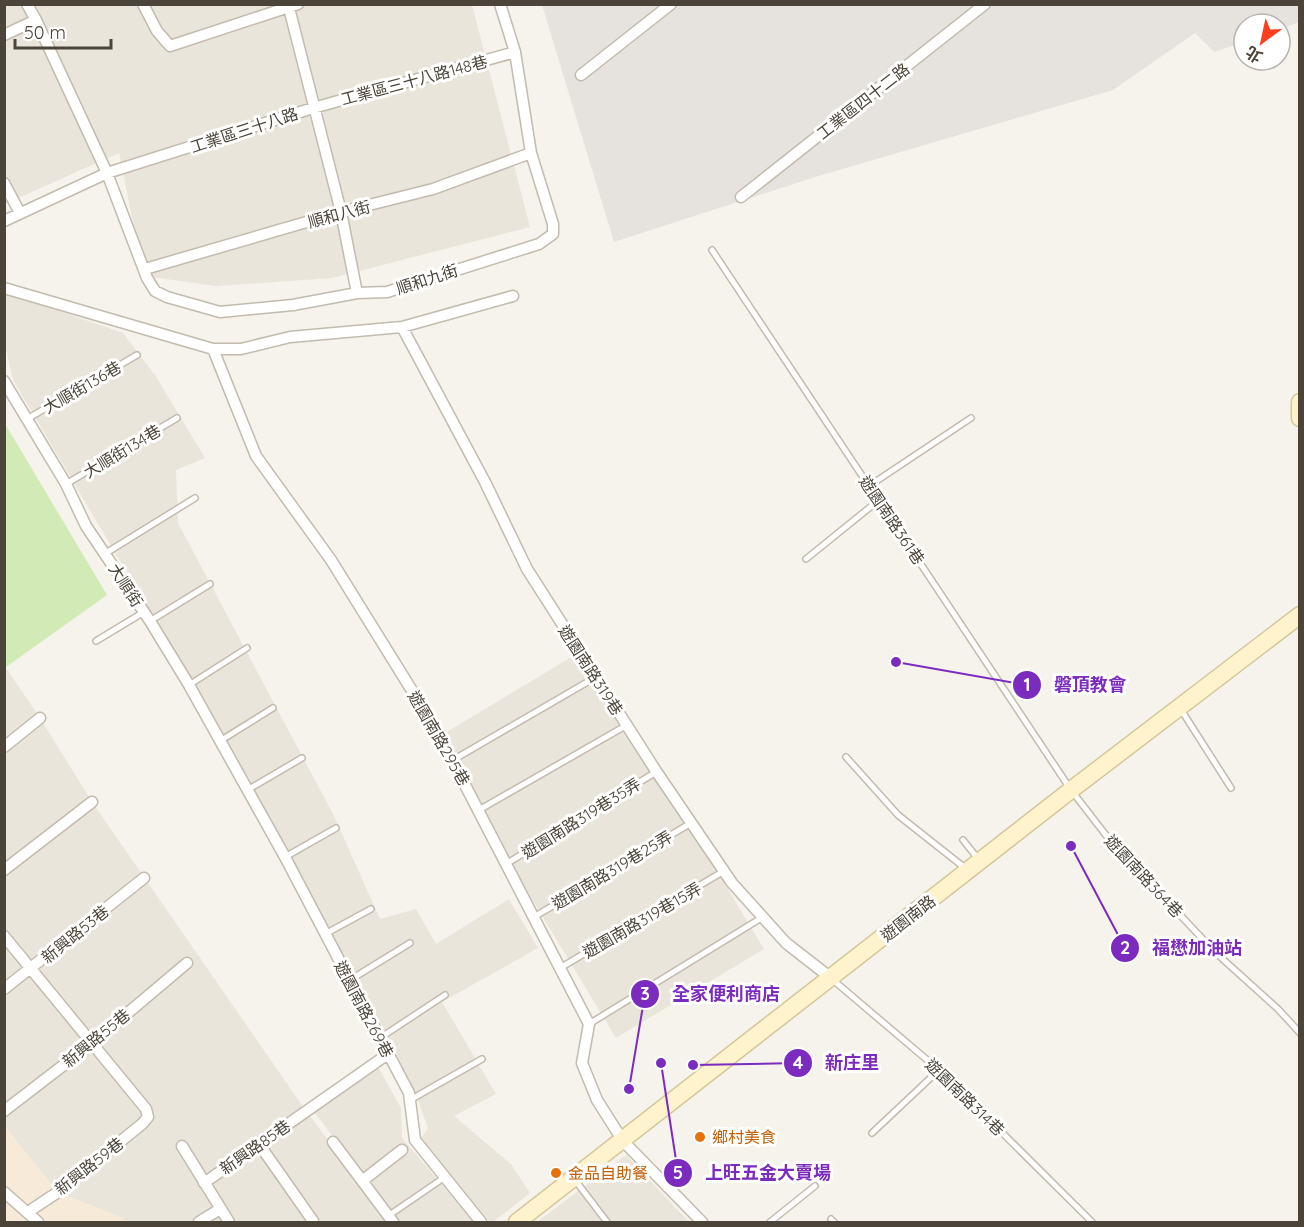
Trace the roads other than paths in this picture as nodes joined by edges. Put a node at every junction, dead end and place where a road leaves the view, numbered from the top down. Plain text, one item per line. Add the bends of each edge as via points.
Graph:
1 (27, 4) edge
2 (143, 4) edge
3 (500, 4) edge
4 (671, 4) edge
5 (985, 4) edge
6 (291, 6) edge
7 (36, 20) junction
8 (4, 35) edge
9 (515, 52) junction
10 (581, 75) dead end
11 (313, 108) junction
12 (531, 153) junction
13 (107, 173) junction
14 (4, 183) edge
15 (741, 197) dead end
16 (341, 212) junction
17 (20, 213) junction
18 (4, 221) edge
19 (712, 250) dead end
20 (145, 269) junction
21 (4, 288) edge
22 (357, 293) junction
23 (513, 296) dead end
24 (402, 327) junction
25 (213, 349) junction
26 (136, 355) dead end
27 (4, 381) edge
28 (1299, 402) edge
29 (177, 418) dead end
30 (970, 418) dead end
31 (1299, 418) edge
32 (27, 419) junction
33 (66, 484) junction
34 (869, 486) junction
35 (195, 498) dead end
36 (879, 501) junction
37 (106, 554) junction
38 (806, 559) dead end
39 (210, 584) dead end
40 (1299, 615) edge
41 (147, 616) junction
42 (96, 641) dead end
43 (247, 648) dead end
44 (596, 677) junction
45 (189, 685) junction
46 (1180, 707) junction
47 (273, 708) dead end
48 (40, 718) dead end
49 (627, 725) junction
50 (220, 741) junction
51 (4, 747) edge
52 (846, 757) dead end
53 (302, 758) dead end
54 (453, 760) junction
55 (656, 771) junction
56 (1231, 788) dead end
57 (249, 789) junction
58 (1071, 790) junction
59 (92, 802) dead end
60 (479, 810) junction
61 (691, 823) junction
62 (336, 828) dead end
63 (963, 840) dead end
64 (285, 857) junction
65 (506, 864) junction
66 (974, 866) junction
67 (4, 870) edge
68 (724, 871) junction
69 (144, 878) dead end
70 (371, 909) dead end
71 (534, 917) junction
72 (763, 917) junction
73 (325, 934) junction
74 (4, 936) edge
75 (410, 943) dead end
76 (187, 963) dead end
77 (560, 968) junction
78 (30, 970) junction
79 (831, 978) junction
80 (349, 981) junction
81 (4, 989) edge
82 (445, 995) dead end
83 (589, 1024) junction
84 (1299, 1034) edge
85 (380, 1038) junction
86 (91, 1044) junction
87 (388, 1054) junction
88 (482, 1059) dead end
89 (939, 1070) junction
90 (410, 1100) junction
91 (4, 1111) edge
92 (872, 1133) dead end
93 (623, 1141) junction
94 (333, 1142) dead end
95 (259, 1144) junction
96 (182, 1146) dead end
97 (402, 1150) dead end
98 (445, 1177) junction
99 (574, 1178) junction
100 (362, 1181) junction
101 (204, 1183) junction
102 (815, 1186) dead end
103 (4, 1192) edge
104 (220, 1209) junction
105 (28, 1212) junction
106 (390, 1219) edge
107 (38, 1222) edge
108 (199, 1222) edge
109 (229, 1222) edge
110 (311, 1222) edge
111 (481, 1222) edge
112 (517, 1222) edge
113 (607, 1222) edge
114 (702, 1222) edge
115 (770, 1222) edge
116 (1092, 1222) edge

1 - 7 street
2 - 6 street via 170,46
3 - 9 street, 順和九街
4 - 10 street
5 - 15 street, 工業區四十二路
6 - 11 street, 工業區三十八路
7 - 8 street
7 - 13 street
9 - 11 street, 工業區三十八路148巷
9 - 12 street, 順和九街
11 - 13 street, 工業區三十八路
11 - 16 street
12 - 16 street, 順和八街 via 433,189
12 - 22 street, 順和九街 via 553,234 539,244 387,292
13 - 17 street, 工業區三十八路
13 - 20 street, 順和九街
14 - 17 street
16 - 20 street, 順和八街
16 - 22 street
17 - 18 street, 工業區三十八路
19 - 34 lane, 遊園南路361巷
20 - 22 street, 順和九街 via 155,291 220,312 293,305
21 - 25 street
23 - 24 street
24 - 25 street via 290,337 241,349
24 - 44 street, 遊園南路319巷 via 527,569
25 - 54 street, 遊園南路295巷 via 256,456 331,560
26 - 32 lane, 大順街136巷
27 - 32 street, 大順街
28 - 31 street
29 - 33 lane, 大順街134巷
30 - 34 lane
32 - 33 street, 大順街
33 - 37 street, 大順街 via 86,526
34 - 36 lane, 遊園南路361巷
35 - 37 lane
36 - 38 lane
36 - 58 lane, 遊園南路361巷
37 - 41 street, 大順街
39 - 41 lane
40 - 46 street, 遊園南路
41 - 42 lane
41 - 45 street, 大順街
43 - 45 lane
44 - 49 street, 遊園南路319巷
44 - 54 lane
45 - 50 street, 大順街
46 - 56 lane
46 - 58 street, 遊園南路
47 - 50 lane
48 - 51 street
49 - 55 street, 遊園南路319巷
49 - 60 lane
50 - 57 street, 大順街
52 - 66 lane via 898,815
53 - 57 lane
54 - 60 street, 遊園南路295巷
55 - 61 street, 遊園南路319巷
55 - 65 lane, 遊園南路319巷35弄
57 - 64 street, 遊園南路269巷
58 - 66 street, 遊園南路
58 - 84 lane, 遊園南路364巷 via 1112,843
59 - 67 street
60 - 65 street, 遊園南路295巷
61 - 68 street, 遊園南路319巷
61 - 71 lane, 遊園南路319巷25弄
62 - 64 lane
63 - 66 lane
64 - 73 street, 遊園南路269巷
65 - 71 street, 遊園南路295巷
66 - 79 street, 遊園南路
68 - 72 street, 遊園南路319巷
68 - 77 lane, 遊園南路319巷15弄
69 - 78 street, 新興路53巷
70 - 73 lane
71 - 77 street, 遊園南路295巷
72 - 79 street, 遊園南路319巷 via 786,943
72 - 83 lane
73 - 80 street, 遊園南路269巷
74 - 78 street
75 - 80 lane
76 - 86 street, 新興路55巷
77 - 83 street, 遊園南路295巷
78 - 81 street, 新興路53巷
78 - 86 street
79 - 89 lane, 遊園南路314巷
79 - 93 street, 遊園南路
80 - 85 street, 遊園南路269巷
82 - 85 lane
83 - 93 street via 582,1063 597,1100
85 - 87 street, 遊園南路269巷
86 - 91 street, 新興路55巷
86 - 105 street, 新興路59巷 via 146,1109 148,1117 67,1185
87 - 90 street, 遊園南路269巷
87 - 95 street, 新興路85巷
88 - 90 lane
89 - 92 lane
89 - 116 lane, 遊園南路314巷
90 - 98 street, 遊園南路269巷 via 415,1140
93 - 99 street, 遊園南路
93 - 114 street
94 - 100 street
95 - 101 street, 新興路85巷
95 - 110 street
96 - 101 street
97 - 100 street
98 - 106 lane
98 - 111 street, 遊園南路269巷
99 - 112 street, 遊園南路
99 - 113 lane
100 - 106 street
101 - 104 street
102 - 115 lane
103 - 105 street
104 - 108 street
104 - 109 street
105 - 107 street

